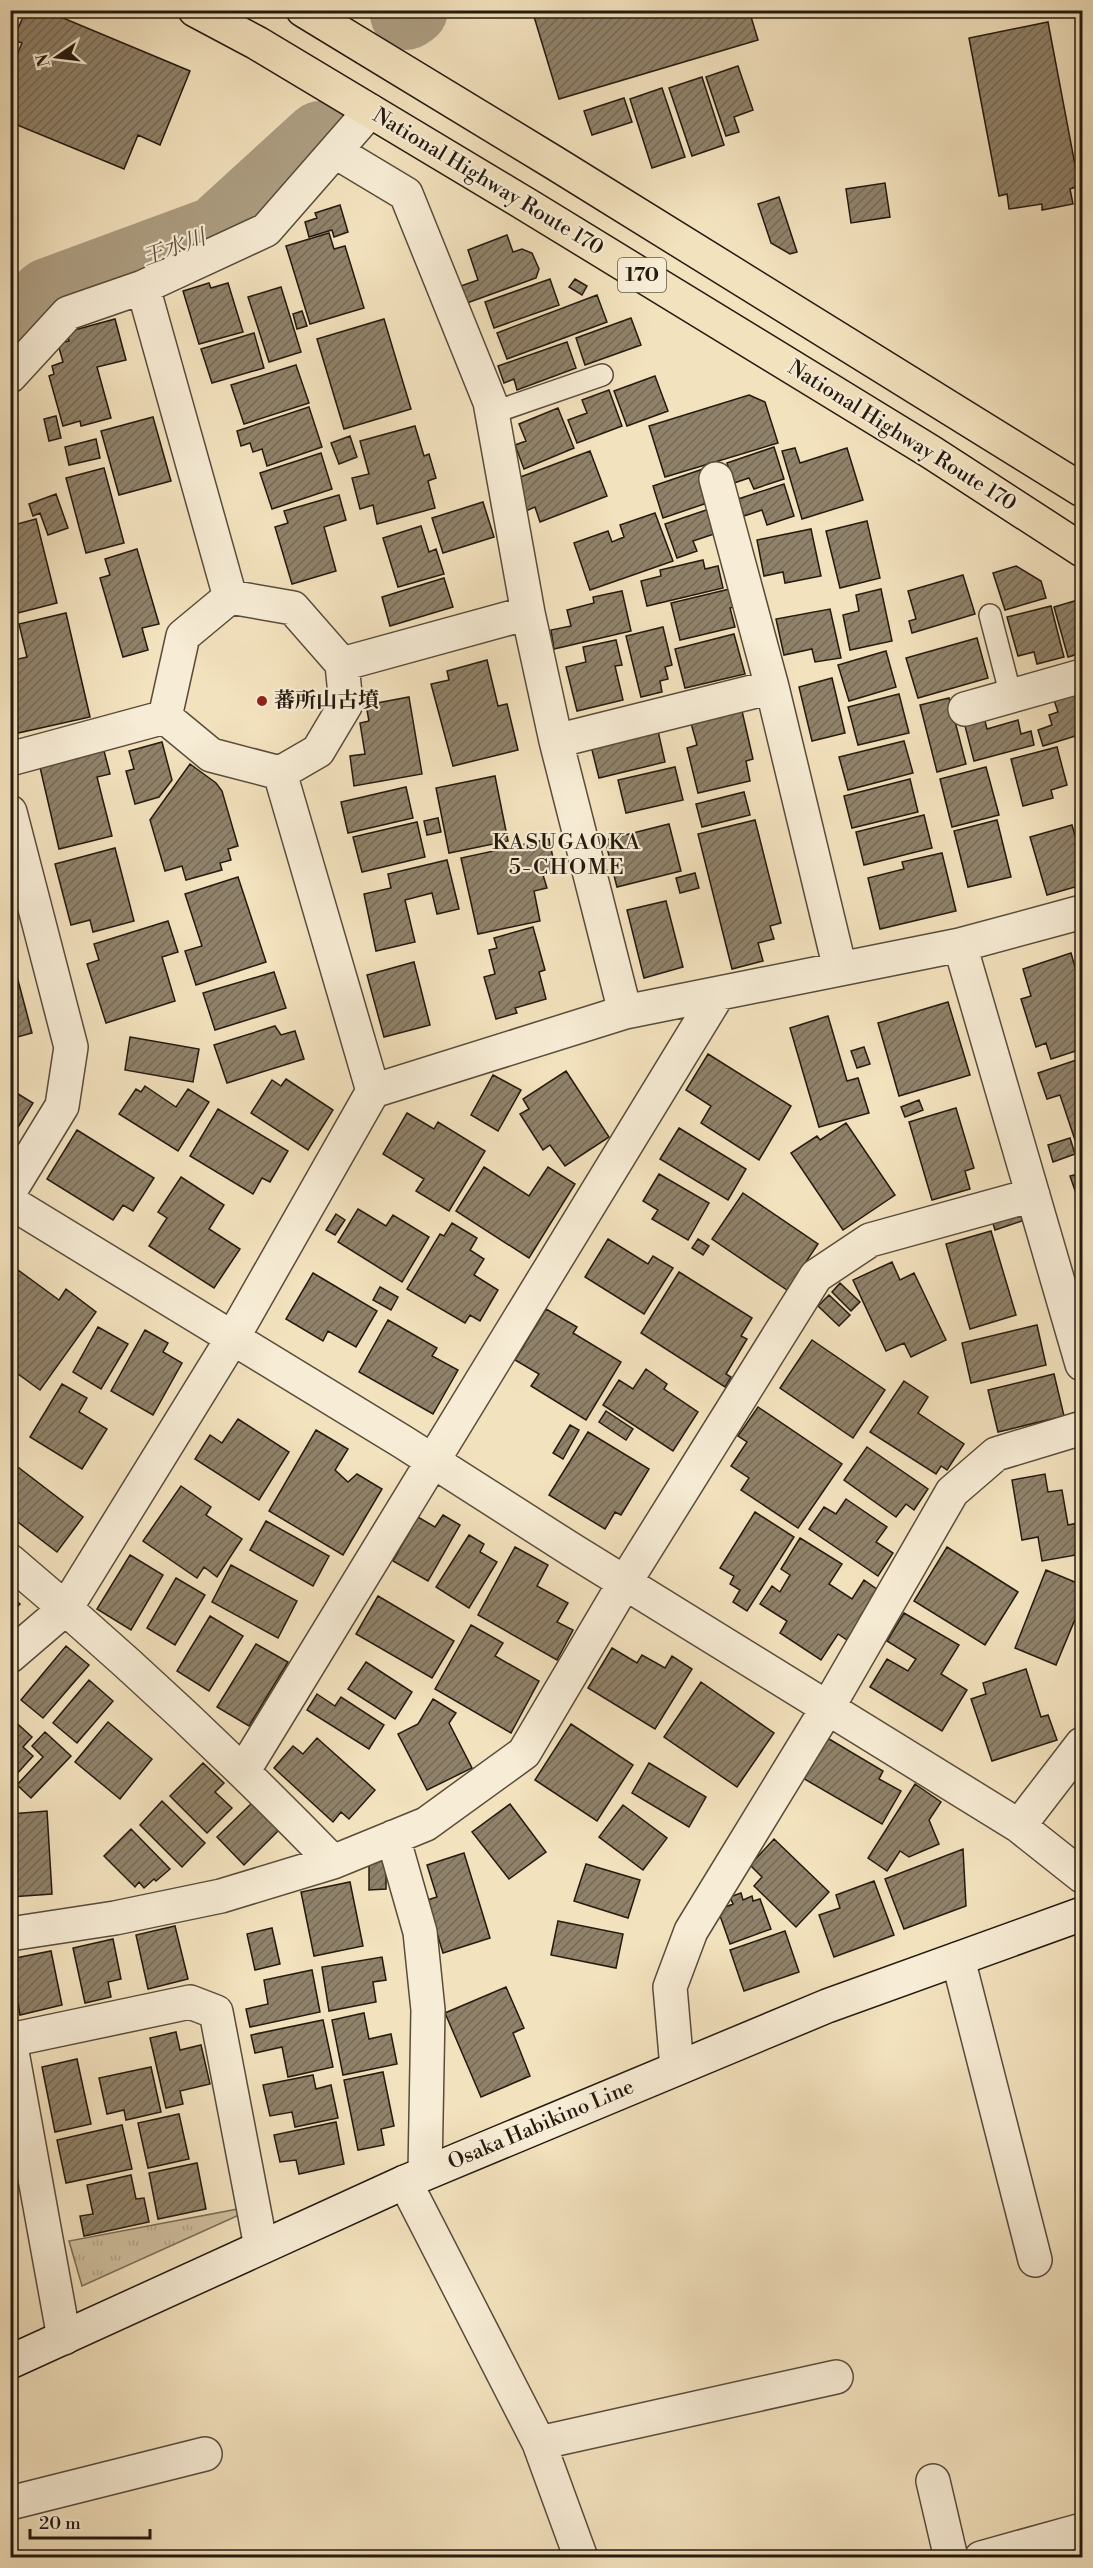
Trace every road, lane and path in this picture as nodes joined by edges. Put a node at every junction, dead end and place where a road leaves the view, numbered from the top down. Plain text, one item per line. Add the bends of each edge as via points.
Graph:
1 (195, 10) edge
2 (303, 10) edge
3 (370, 111) junction
4 (336, 152) junction
5 (142, 287) junction
6 (602, 375) dead end
7 (10, 376) edge
8 (492, 413) junction
9 (716, 479) dead end
10 (1083, 490) edge
11 (1083, 550) edge
12 (230, 597) junction
13 (528, 613) junction
14 (990, 615) dead end
15 (342, 664) junction
16 (1083, 676) edge
17 (772, 687) junction
18 (1011, 696) junction
19 (965, 709) dead end
20 (165, 717) junction
21 (556, 741) junction
22 (10, 759) edge
23 (280, 773) junction
24 (10, 812) edge
25 (1083, 912) edge
26 (960, 945) junction
27 (840, 969) junction
28 (718, 994) junction
29 (625, 1012) junction
30 (373, 1091) junction
31 (10, 1191) edge
32 (1033, 1195) junction
33 (10, 1202) edge
34 (232, 1338) junction
35 (1083, 1364) edge
36 (1083, 1428) edge
37 (433, 1461) junction
38 (10, 1561) edge
39 (625, 1582) junction
40 (66, 1608) junction
41 (10, 1656) edge
42 (828, 1707) junction
43 (1083, 1744) edge
44 (244, 1770) junction
45 (1019, 1826) junction
46 (393, 1837) junction
47 (333, 1862) junction
48 (1083, 1876) edge
49 (1083, 1914) edge
50 (10, 1934) edge
51 (958, 1959) junction
52 (10, 2041) edge
53 (677, 2068) junction
54 (415, 2177) junction
55 (261, 2247) junction
56 (1035, 2260) dead end
57 (64, 2338) junction
58 (10, 2362) edge
59 (836, 2377) dead end
60 (539, 2443) junction
61 (205, 2454) dead end
62 (933, 2481) dead end
63 (10, 2504) edge
64 (1083, 2530) edge
65 (581, 2558) edge
66 (951, 2558) edge
67 (981, 2558) edge

1 - 3 highway, National Highway Route 170 / 170
2 - 10 highway, 170
3 - 4 street
3 - 11 highway, National Highway Route 170 / 170 via 921,446
4 - 5 street via 266,230
4 - 8 street via 405,194
5 - 7 street via 68,313
5 - 12 street
6 - 8 lane
8 - 13 street
9 - 17 street
12 - 15 street via 293,608
12 - 20 street via 183,636
13 - 15 street
13 - 21 street
14 - 18 lane
15 - 23 street via 346,704 318,750
16 - 18 street
17 - 21 street
17 - 27 street
18 - 19 street
20 - 22 street
20 - 23 street via 211,755
21 - 29 street
23 - 30 street
24 - 31 street via 71,1047 62,1106
25 - 26 street
26 - 27 street
26 - 32 street
27 - 28 street
28 - 29 street
28 - 37 street
29 - 30 street
30 - 34 street
32 - 35 street
32 - 39 street via 870,1240 816,1276
33 - 34 street
34 - 37 street
34 - 40 street
36 - 42 street via 996,1454 952,1492
37 - 39 street
37 - 44 street
38 - 40 street
39 - 42 street
39 - 46 street via 524,1753 426,1824
40 - 41 street
40 - 44 street
42 - 45 street
42 - 53 street via 691,1931 670,1987
43 - 45 street
44 - 47 street
45 - 48 street
46 - 47 street
46 - 54 street via 420,1932 428,2010
47 - 50 street via 221,1896
49 - 51 street, Osaka Habikino Line
51 - 53 street, Osaka Habikino Line via 827,2006
51 - 56 street
52 - 55 street via 190,2002 216,2012
52 - 57 street
53 - 54 street, Osaka Habikino Line
54 - 55 street, Osaka Habikino Line
54 - 60 street
55 - 57 street, Osaka Habikino Line
57 - 58 street, Osaka Habikino Line
59 - 60 street
60 - 65 street
61 - 63 street
62 - 66 street
64 - 67 street

